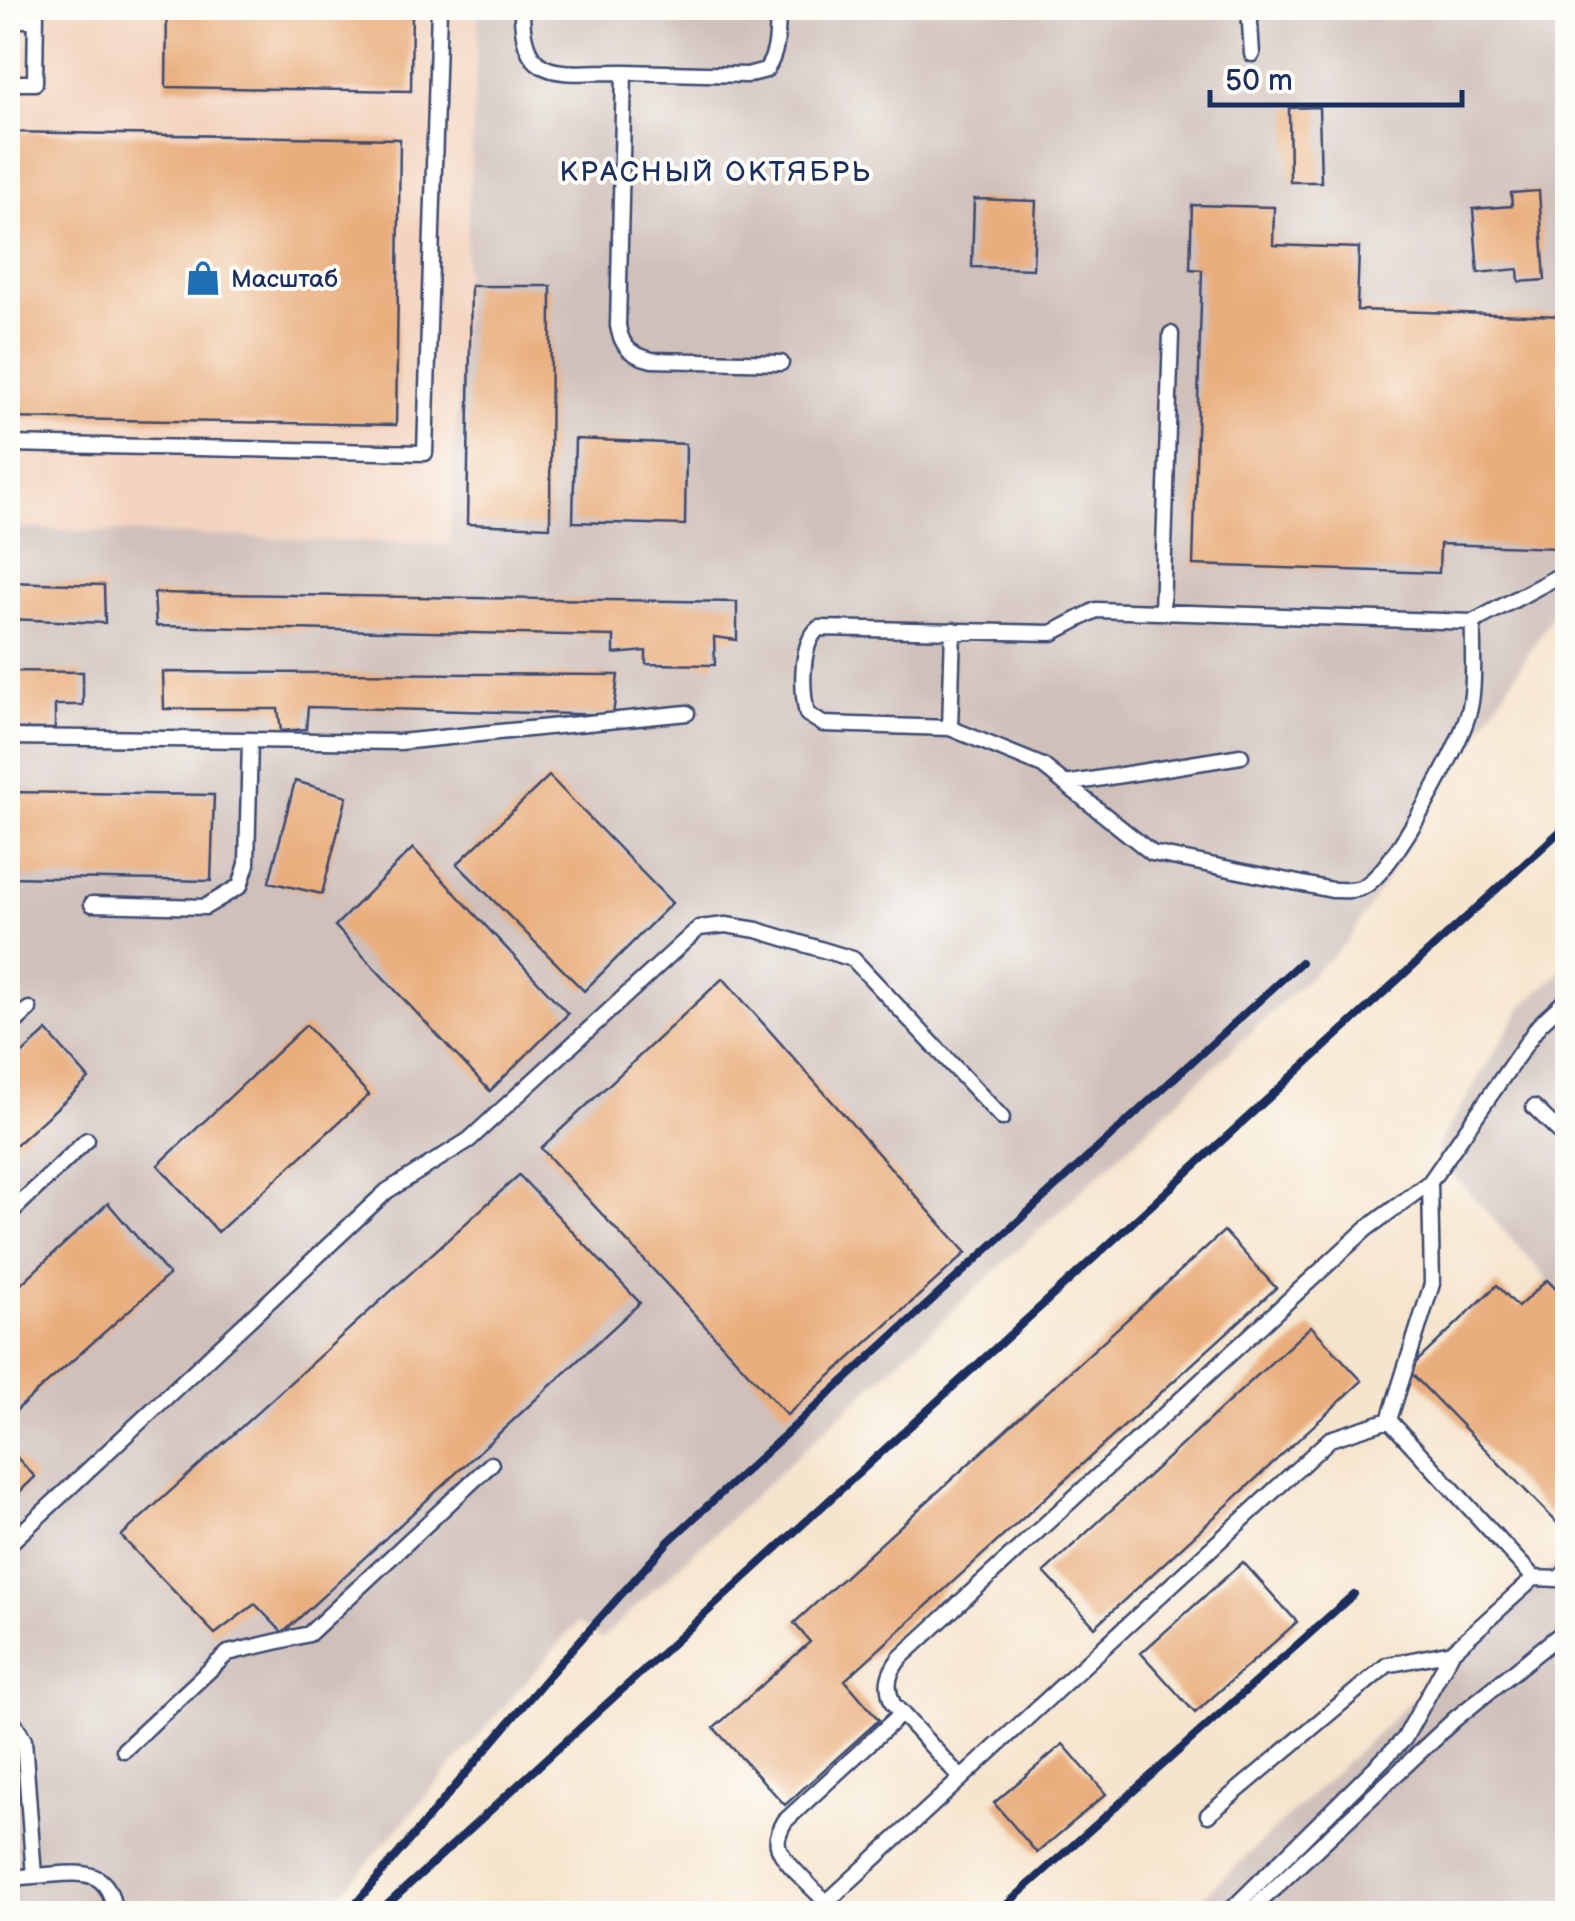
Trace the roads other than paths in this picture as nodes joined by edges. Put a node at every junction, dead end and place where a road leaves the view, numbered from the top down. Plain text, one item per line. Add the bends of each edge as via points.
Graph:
1 (439, 8) edge
2 (522, 8) edge
3 (778, 8) edge
4 (1248, 8) edge
5 (36, 14) edge
6 (8, 20) edge
7 (1252, 54) dead end
8 (624, 72) junction
9 (8, 83) edge
10 (1171, 334) dead end
11 (781, 363) dead end
12 (8, 444) edge
13 (1568, 571) edge
14 (1162, 612) junction
15 (1472, 622) junction
16 (953, 630) junction
17 (687, 713) dead end
18 (950, 728) junction
19 (8, 737) edge
20 (250, 740) junction
21 (1241, 756) dead end
22 (1065, 784) junction
23 (92, 904) dead end
24 (1568, 998) edge
25 (29, 1010) dead end
26 (8, 1028) edge
27 (1534, 1107) dead end
28 (1002, 1118) dead end
29 (87, 1140) dead end
30 (1568, 1140) edge
31 (1430, 1182) junction
32 (8, 1215) edge
33 (1389, 1420) junction
34 (491, 1464) dead end
35 (8, 1545) edge
36 (1568, 1570) edge
37 (1534, 1578) junction
38 (1568, 1628) edge
39 (1452, 1652) junction
40 (8, 1712) edge
41 (902, 1714) junction
42 (124, 1750) dead end
43 (961, 1778) junction
44 (1208, 1815) dead end
45 (34, 1876) junction
46 (8, 1878) edge
47 (826, 1902) junction
48 (114, 1914) edge
49 (814, 1914) edge
50 (1227, 1914) edge
51 (1247, 1914) edge

1 - 12 lane via 425,453
2 - 8 lane via 526,51 539,66
3 - 8 lane via 777,43 766,70
4 - 7 lane
5 - 6 lane
5 - 9 lane via 35,83
8 - 11 lane via 622,342 635,356 652,360
10 - 14 lane
13 - 15 lane
14 - 15 lane
14 - 16 lane via 1096,610 1052,634
15 - 22 lane via 1469,713 1423,808 1368,885 1332,890 1152,854
16 - 18 lane
16 - 18 lane via 818,628 807,647 805,704 814,721
17 - 20 lane via 400,742
18 - 22 lane via 1043,766
19 - 20 lane
20 - 23 lane via 240,886 205,907
21 - 22 lane
24 - 31 lane via 1539,1025
25 - 26 lane
27 - 30 lane
28 - 35 lane via 852,959 758,930 699,928 470,1140 388,1191
29 - 32 lane
31 - 33 lane via 1432,1284
31 - 41 lane via 1366,1229 900,1658 887,1689
33 - 37 lane
33 - 43 lane via 1330,1439
34 - 42 lane via 308,1634 228,1653
36 - 37 lane via 1558,1578
37 - 39 lane
38 - 51 lane via 1455,1719
39 - 44 lane via 1387,1666
39 - 50 lane via 1404,1739
40 - 45 lane via 24,1740
41 - 43 lane
41 - 47 lane via 785,1821 779,1834 785,1858
43 - 47 lane
45 - 46 lane
45 - 48 lane via 98,1877 108,1887
47 - 49 lane

